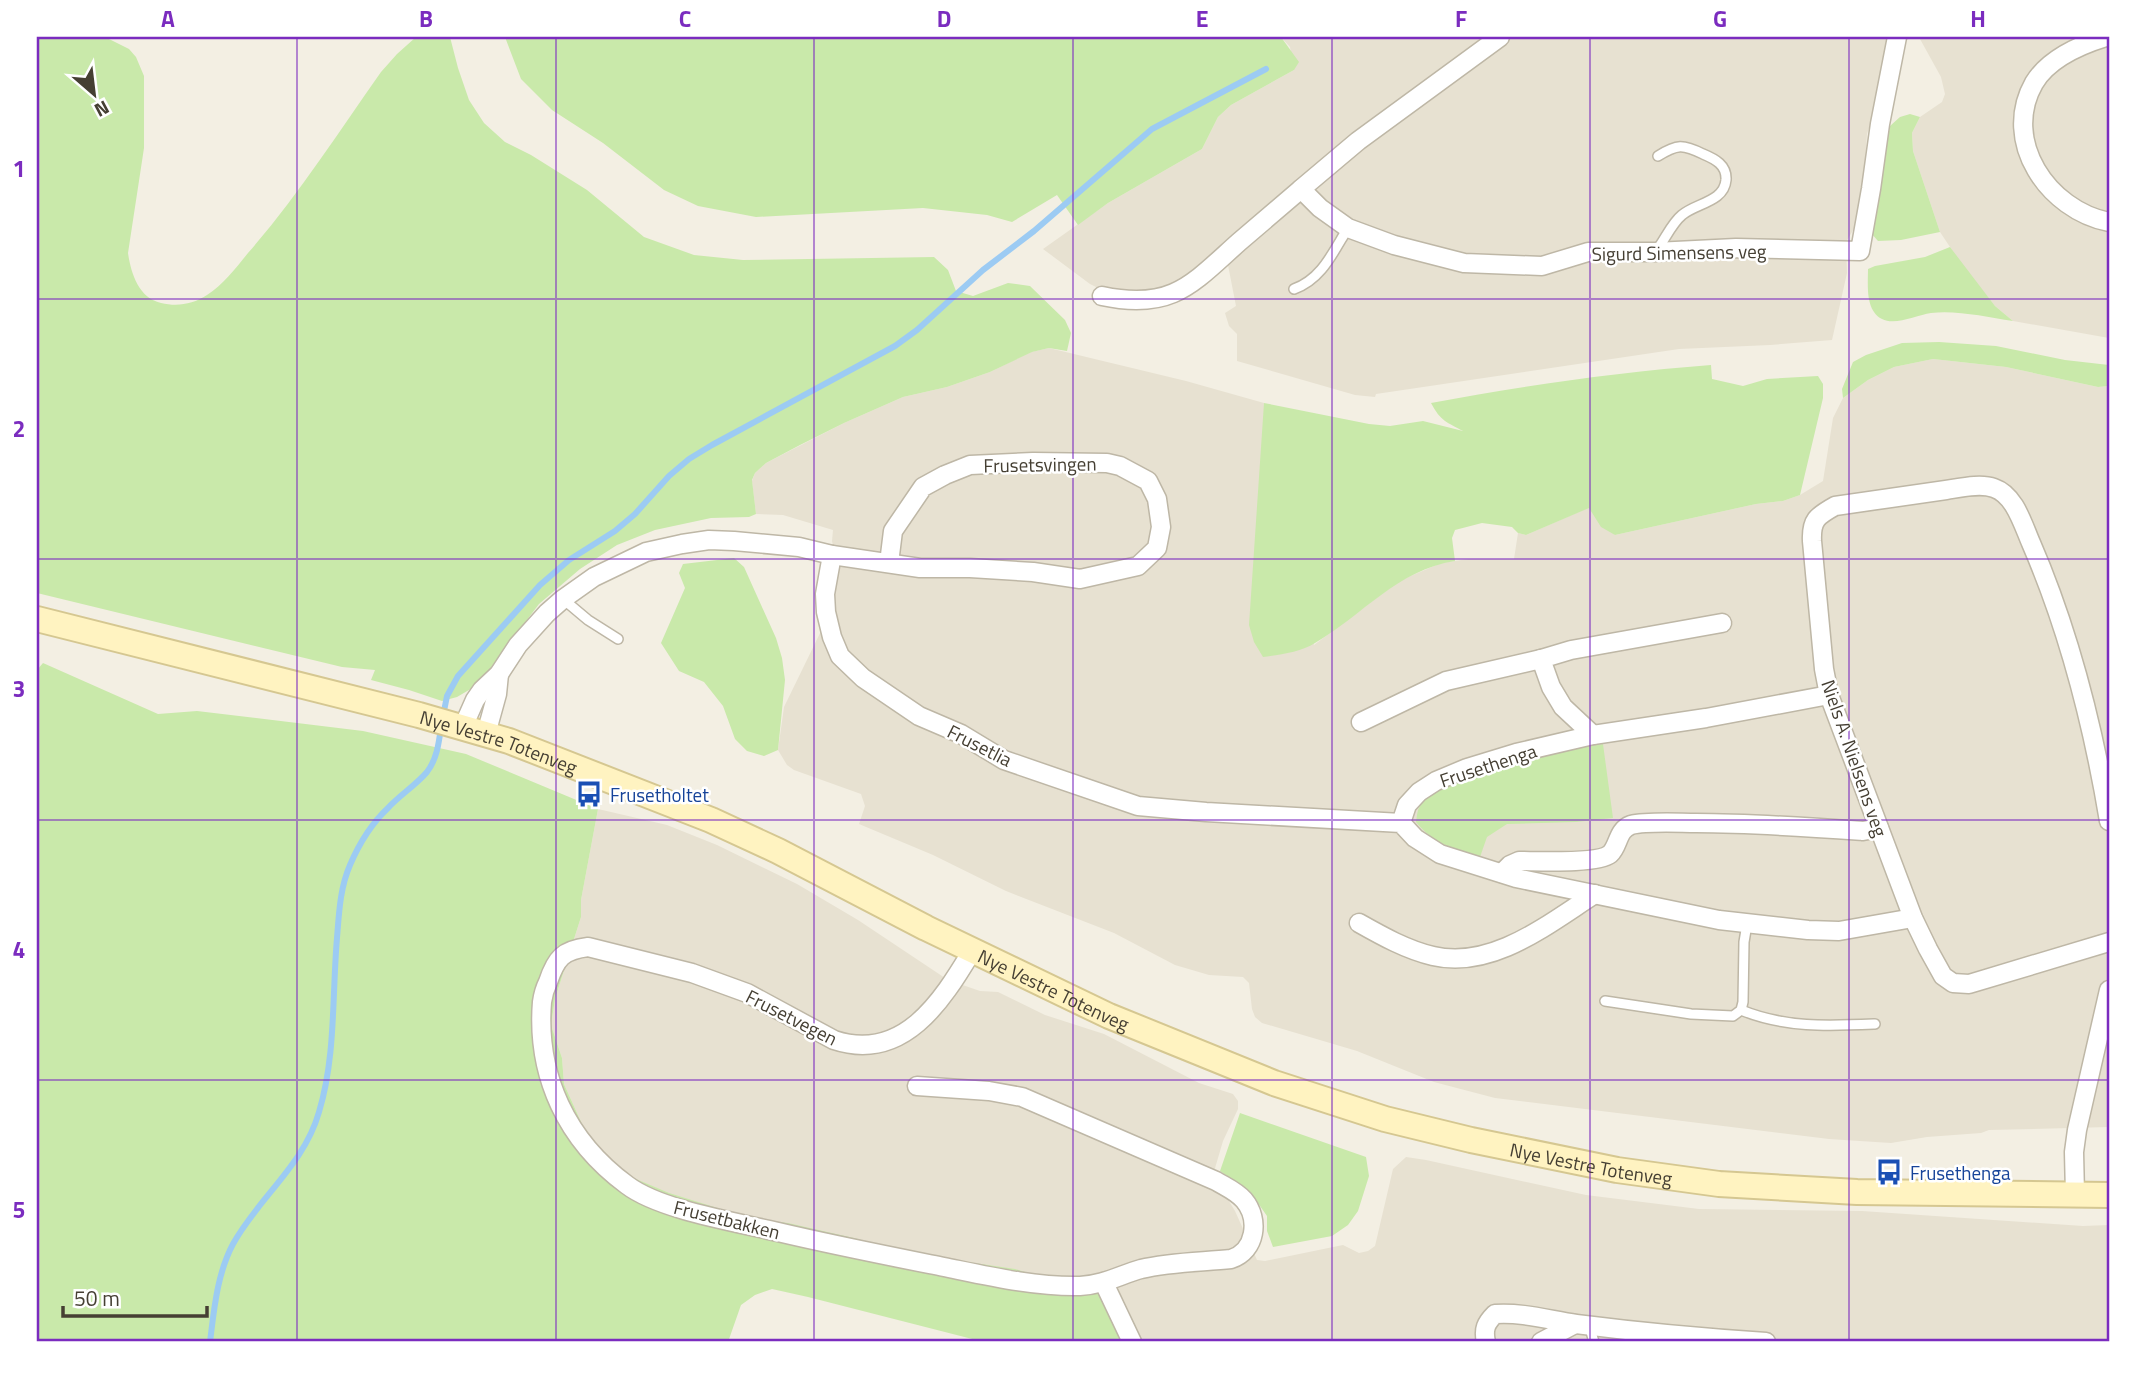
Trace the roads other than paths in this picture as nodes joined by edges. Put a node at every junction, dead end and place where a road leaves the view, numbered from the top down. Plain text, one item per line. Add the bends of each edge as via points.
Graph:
1 (1500, 37) edge
2 (1898, 37) edge
3 (2106, 37) edge
4 (1658, 156) dead end
5 (1301, 189) junction
6 (2109, 222) edge
7 (1348, 228) junction
8 (1655, 252) junction
9 (1294, 289) dead end
10 (1102, 296) dead end
11 (832, 555) junction
12 (889, 563) junction
13 (563, 598) junction
14 (37, 619) edge
15 (1722, 623) dead end
16 (618, 639) dead end
17 (1541, 659) junction
18 (1829, 695) junction
19 (1361, 722) dead end
20 (475, 730) junction
21 (1594, 735) junction
22 (2109, 821) edge
23 (1401, 823) junction
24 (1879, 828) junction
25 (1502, 873) junction
26 (1595, 894) junction
27 (1913, 918) junction
28 (1359, 923) dead end
29 (1746, 924) junction
30 (2109, 942) edge
31 (575, 949) joint
32 (972, 951) junction
33 (2109, 990) edge
34 (1605, 1001) dead end
35 (1741, 1010) junction
36 (1875, 1024) dead end
37 (916, 1086) dead end
38 (2074, 1195) junction
39 (2109, 1195) edge
40 (1104, 1283) junction
41 (1586, 1331) edge
42 (1132, 1342) edge
43 (1486, 1342) edge
44 (1541, 1342) edge
45 (1766, 1342) edge

1 - 5 street via 1358,141
2 - 8 street, Sigurd Simensens veg via 1860,251 1736,248
3 - 6 street via 2073,49 2044,70 2029,97 2024,134 2032,164 2052,192 2082,213
4 - 8 lane via 1671,147 1688,146 1716,160 1726,176 1721,193 1678,219
5 - 7 street, Sigurd Simensens veg
5 - 10 street via 1199,279 1179,291 1137,302
7 - 8 street, Sigurd Simensens veg via 1465,263 1542,266 1588,252
7 - 9 lane via 1320,273
11 - 12 street, Frusetsvingen
11 - 13 street via 760,542 682,544 627,560
11 - 23 street, Frusetlia via 826,612 840,656 863,678 919,716 1004,760 1138,806
12 - 12 street, Frusetsvingen via 1080,579 1138,566 1157,548 1161,527 1157,499 1147,481 1107,463 970,466 923,487 893,531
13 - 16 lane
13 - 20 street via 509,658 499,674 497,694
14 - 20 main road, Nye Vestre Totenveg
15 - 17 street
17 - 19 street via 1446,681
17 - 21 street via 1563,707
18 - 21 street, Frusethenga
18 - 22 street, Niels A. Nielsens veg via 1811,526 1820,514 1835,506 1993,487 2006,494 2021,521 2068,640
18 - 24 street, Niels A. Nielsens veg
20 - 32 main road, Nye Vestre Totenveg via 711,820
21 - 23 street, Frusethenga via 1467,768 1436,781 1407,806
23 - 25 street via 1440,853
24 - 25 street via 1674,822 1632,825 1603,858 1519,861
24 - 27 street, Niels A. Nielsens veg
25 - 26 street
26 - 28 street via 1508,947 1479,956 1432,956
26 - 29 street
27 - 29 street via 1839,931
27 - 30 street, Niels A. Nielsens veg via 1942,976 1953,983 1990,979
29 - 35 lane
31 - 32 street, Frusetvegen via 588,947 692,973 747,993 834,1040 864,1047 897,1037 923,1020
31 - 40 street, Frusetbakken via 553,966 543,996 540,1028 548,1078 591,1154 630,1188 738,1223 1010,1280 1079,1286
32 - 38 main road, Nye Vestre Totenveg via 1109,1016 1274,1083 1385,1119 1471,1140 1617,1170 1719,1184 1857,1192
33 - 38 street via 2077,1130
34 - 35 lane via 1691,1014 1733,1016
35 - 36 lane via 1796,1024
37 - 40 street, Frusetbakken via 1022,1097 1235,1191 1245,1201 1253,1231 1251,1243 1240,1256 1141,1269
38 - 39 main road, Nye Vestre Totenveg
40 - 42 street
41 - 43 street via 1495,1314 1484,1332
41 - 44 street
41 - 45 street

